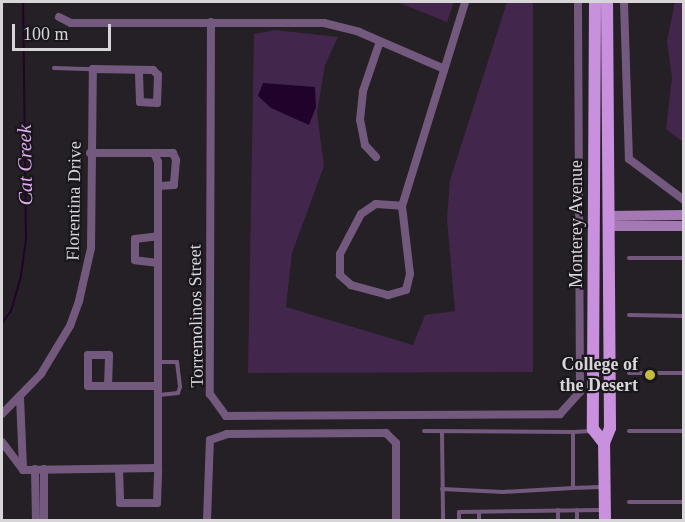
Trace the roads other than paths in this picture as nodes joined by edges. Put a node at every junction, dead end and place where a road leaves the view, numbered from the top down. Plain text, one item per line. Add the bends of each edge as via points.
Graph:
1 (465, 2) edge
2 (578, 2) edge
3 (595, 2) edge
4 (607, 2) edge
5 (624, 2) edge
6 (59, 17) dead end
7 (211, 22) junction
8 (379, 44) junction
9 (54, 68) dead end
10 (442, 68) junction
11 (93, 69) junction
12 (138, 70) junction
13 (595, 105) junction
14 (90, 153) junction
15 (154, 153) junction
16 (376, 157) dead end
17 (158, 186) junction
18 (682, 200) edge
19 (402, 206) junction
20 (684, 215) edge
21 (609, 221) junction
22 (684, 226) edge
23 (158, 236) junction
24 (629, 258) dead end
25 (684, 258) edge
26 (158, 263) junction
27 (629, 315) dead end
28 (684, 316) edge
29 (157, 362) junction
30 (629, 373) dead end
31 (684, 373) edge
32 (108, 386) junction
33 (157, 391) junction
34 (20, 397) junction
35 (2, 414) edge
36 (424, 431) dead end
37 (595, 431) junction
38 (629, 431) dead end
39 (683, 431) edge
40 (442, 432) junction
41 (573, 432) junction
42 (2, 442) edge
43 (604, 443) junction
44 (158, 468) junction
45 (39, 469) junction
46 (119, 469) junction
47 (22, 470) junction
48 (605, 487) junction
49 (573, 488) junction
50 (442, 489) junction
51 (40, 492) junction
52 (629, 502) dead end
53 (683, 502) edge
54 (558, 510) junction
55 (577, 510) junction
56 (479, 512) junction
57 (605, 515) edge
58 (36, 520) edge
59 (44, 520) edge
60 (207, 520) edge
61 (396, 520) edge
62 (442, 520) edge
63 (459, 520) edge
64 (479, 520) edge
65 (558, 520) edge
66 (577, 520) edge

1 - 10 street
2 - 7 street, Torremolinos Street via 580,392 560,414 226,416 210,394
3 - 13 main road, Monterey Avenue
4 - 21 main road, Monterey Avenue
5 - 18 street via 629,159
6 - 7 street via 71,22
7 - 8 street via 324,23 359,32
8 - 10 street
8 - 16 street via 363,91 360,120 365,145
9 - 11 lane
10 - 19 street
11 - 12 street
11 - 14 street, Florentina Drive
12 - 12 street via 156,72 157,103 140,102
13 - 21 main road via 603,140 603,215
13 - 37 main road, Monterey Avenue
14 - 15 street
14 - 34 street, Florentina Drive via 90,248 79,301 57,351
15 - 17 street
15 - 17 street via 172,153 176,160 174,185
17 - 23 street
19 - 19 street via 376,204 361,214 340,254 340,275 351,285 388,295 406,290 410,274
20 - 21 street
21 - 22 street
21 - 43 main road, Monterey Avenue via 610,428
23 - 26 street
23 - 26 street via 135,239 135,260
24 - 25 lane
26 - 29 street
27 - 28 lane
29 - 33 street
29 - 33 lane via 177,362 180,387 178,393
30 - 31 lane
32 - 32 street via 88,386 88,355 108,355
32 - 33 street
33 - 44 street
34 - 35 street, Florentina Drive
34 - 47 street
36 - 40 lane
37 - 41 lane
37 - 43 main road
38 - 39 lane
40 - 41 lane
40 - 50 lane
41 - 49 lane
42 - 47 street
43 - 48 main road, Monterey Avenue
44 - 46 street
44 - 46 street via 157,503 120,503
45 - 46 street
45 - 47 street
45 - 51 street
48 - 49 lane
48 - 57 main road, Monterey Avenue
49 - 50 lane via 503,492
50 - 62 lane
51 - 58 street
51 - 59 street
52 - 53 lane
54 - 55 lane
54 - 56 lane
54 - 65 lane
55 - 57 lane
55 - 66 lane
56 - 63 lane via 459,512
56 - 64 lane
58 - 59 street
60 - 61 street via 210,440 227,434 386,433 396,443

